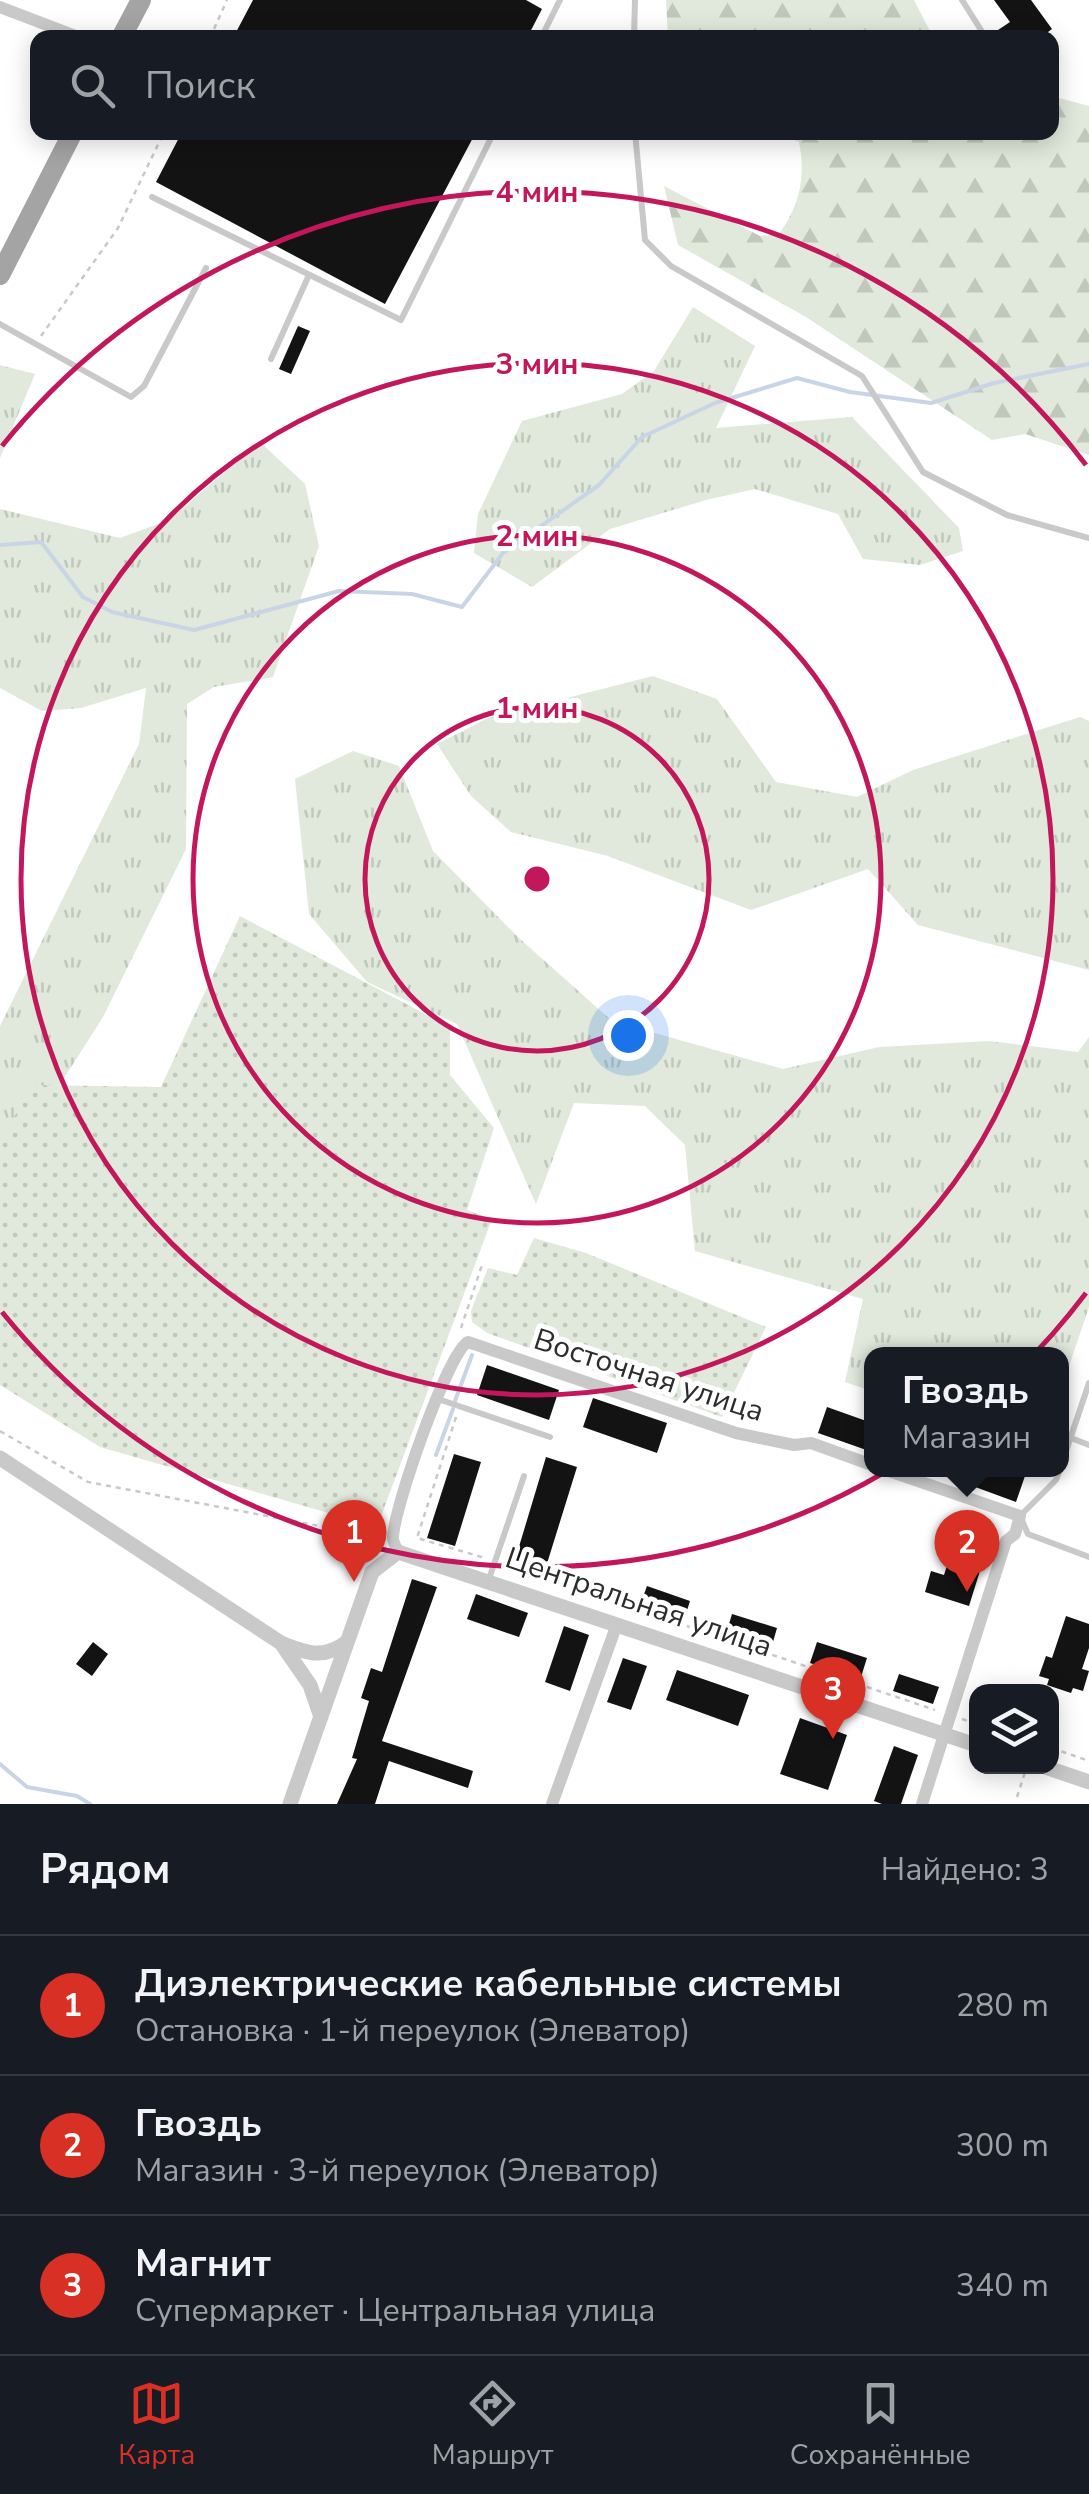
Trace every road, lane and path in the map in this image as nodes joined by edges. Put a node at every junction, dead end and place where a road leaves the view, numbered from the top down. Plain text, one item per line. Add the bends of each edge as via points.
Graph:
1 (140, 0) edge
2 (227, 0) edge
3 (560, 0) edge
4 (635, 0) edge
5 (962, 0) edge
6 (0, 6) edge
7 (60, 30) edge
8 (126, 30) edge
9 (214, 30) edge
10 (545, 30) edge
11 (634, 30) edge
12 (981, 30) edge
13 (68, 140) edge
14 (160, 140) edge
15 (490, 140) edge
16 (636, 140) edge
17 (152, 196) dead end
18 (8, 241) edge
19 (206, 268) dead end
20 (310, 275) junction
21 (0, 276) edge
22 (0, 324) edge
23 (34, 343) junction
24 (271, 359) dead end
25 (1089, 538) edge
26 (482, 1266) dead end
27 (465, 1343) junction
28 (1089, 1383) edge
29 (438, 1399) junction
30 (460, 1406) junction
31 (0, 1430) edge
32 (550, 1438) dead end
33 (1070, 1438) junction
34 (1069, 1441) edge
35 (1089, 1444) edge
36 (0, 1458) edge
37 (864, 1461) edge
38 (524, 1476) dead end
39 (906, 1477) edge
40 (1057, 1477) edge
41 (1020, 1516) junction
42 (398, 1552) junction
43 (1089, 1557) edge
44 (496, 1562) junction
45 (489, 1580) junction
46 (616, 1624) junction
47 (347, 1642) junction
48 (281, 1644) junction
49 (953, 1716) junction
50 (321, 1717) junction
51 (969, 1722) edge
52 (946, 1735) junction
53 (969, 1742) edge
54 (1059, 1750) edge
55 (1089, 1761) edge
56 (1059, 1772) edge
57 (1024, 1774) edge
58 (1089, 1782) edge
59 (1017, 1798) dead end
60 (290, 1804) edge
61 (552, 1804) edge
62 (922, 1804) edge

1 - 8 main road
2 - 9 path
3 - 10 lane
4 - 11 lane
5 - 12 lane
6 - 7 street
13 - 18 main road
14 - 23 path via 118,228
15 - 20 lane via 401,320
16 - 25 lane via 645,240 671,266 862,376 922,472 1007,514
17 - 20 lane
18 - 21 main road
19 - 23 lane via 144,386 130,397
20 - 24 lane
22 - 23 lane
26 - 27 path via 462,1324
27 - 29 street
27 - 37 street, Восточная улица via 736,1433 811,1443
28 - 33 lane
29 - 30 lane
29 - 42 street via 398,1515 392,1540
30 - 32 lane
30 - 44 path via 418,1538
31 - 42 path via 88,1482 330,1528
33 - 34 lane
33 - 35 lane
36 - 48 street
38 - 44 lane
39 - 41 street
40 - 41 lane
41 - 43 lane via 1028,1534
41 - 49 street via 1006,1540
42 - 45 street, Центральная улица
42 - 47 street via 372,1572
44 - 45 lane
44 - 49 path
45 - 46 street, Центральная улица
46 - 52 street, Центральная улица
46 - 61 street
47 - 48 street via 333,1653 313,1655
47 - 50 street
48 - 50 street via 310,1685
49 - 51 path
49 - 52 street
50 - 60 street
52 - 53 street, Центральная улица
52 - 62 street
54 - 55 path
56 - 58 street
57 - 59 path

